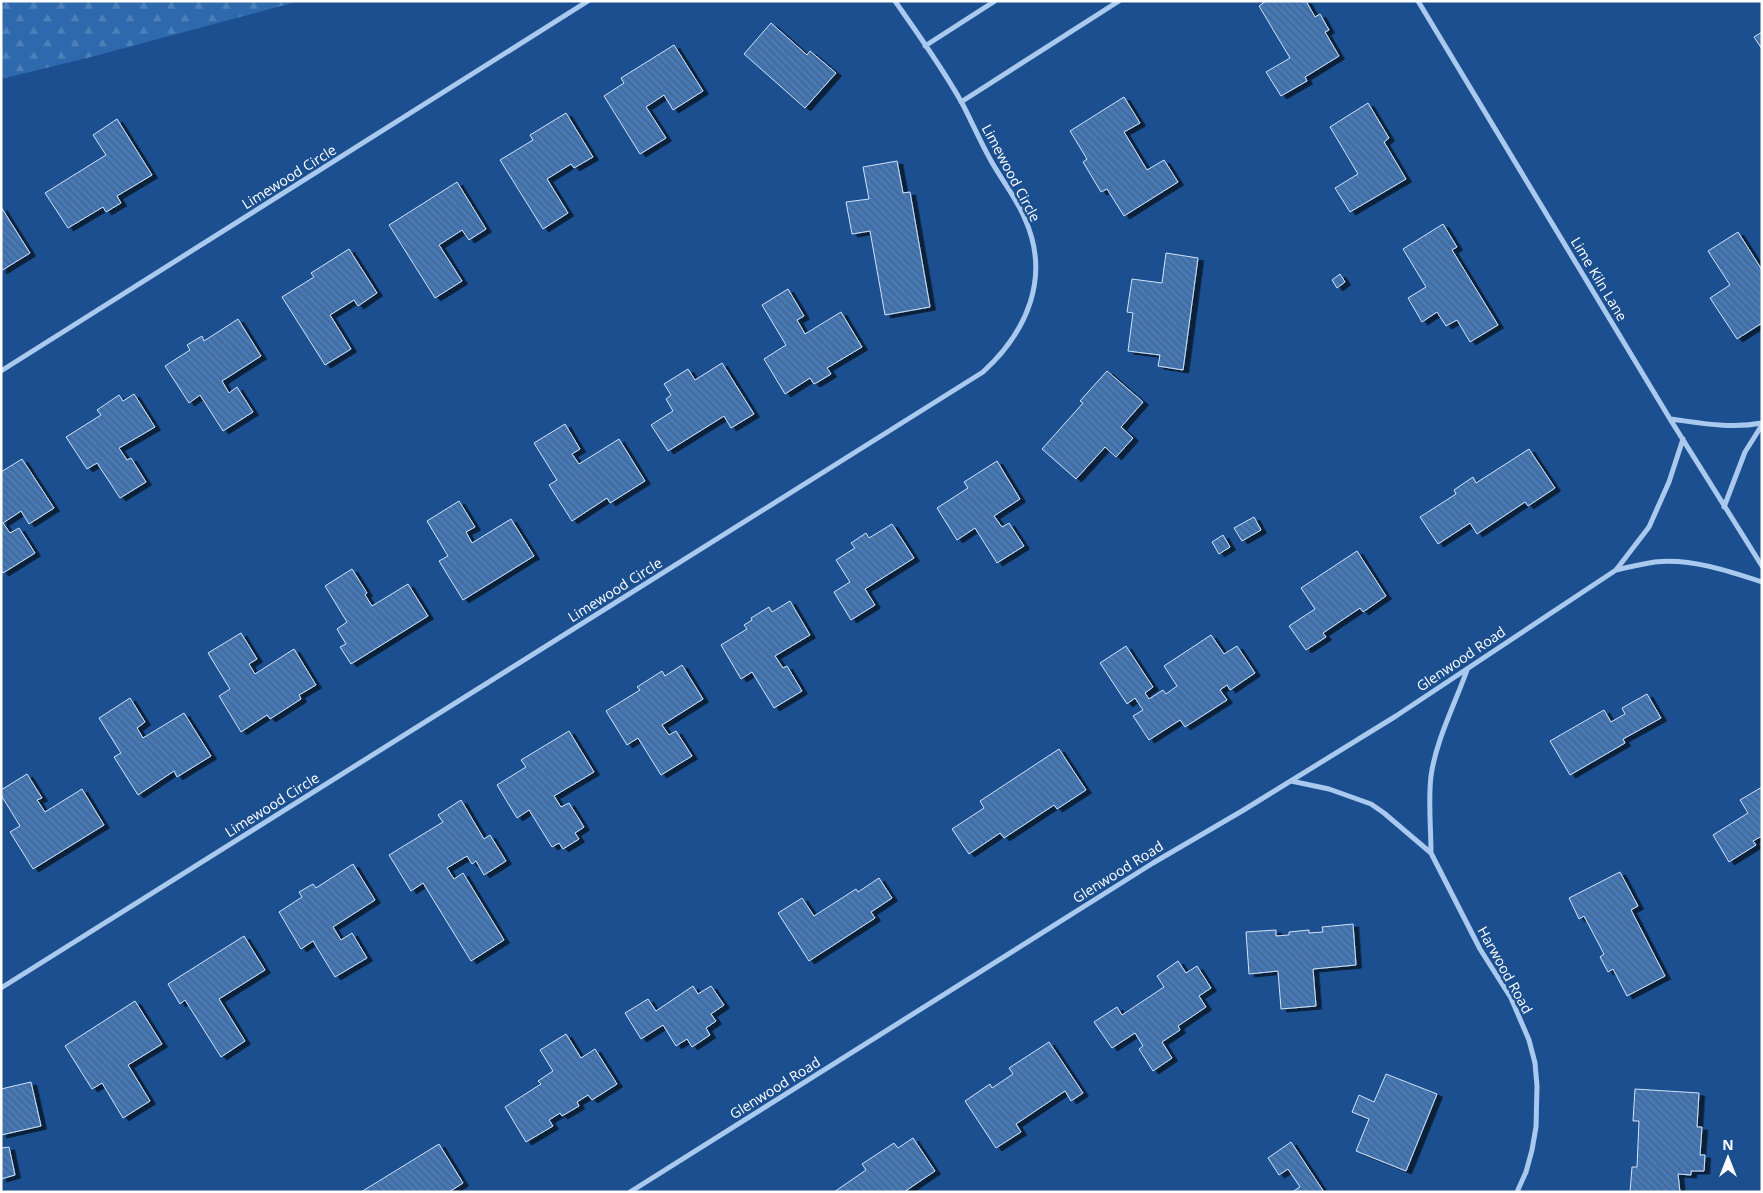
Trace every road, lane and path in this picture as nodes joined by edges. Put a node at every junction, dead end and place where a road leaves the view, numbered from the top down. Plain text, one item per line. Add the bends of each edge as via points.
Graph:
1 (588, 1) edge
2 (895, 1) edge
3 (995, 1) edge
4 (1119, 1) edge
5 (1418, 1) edge
6 (925, 46) junction
7 (961, 102) junction
8 (1, 371) edge
9 (1670, 418) junction
10 (1762, 424) edge
11 (1683, 439) junction
12 (1724, 507) junction
13 (1762, 566) edge
14 (1616, 570) junction
15 (1762, 582) edge
16 (1467, 669) junction
17 (1291, 781) junction
18 (1431, 853) junction
19 (1, 988) edge
20 (630, 1192) edge
21 (1517, 1192) edge

1 - 8 street, Limewood Circle
2 - 6 street, Limewood Circle
3 - 6 street
4 - 7 street
5 - 9 street, Lime Kiln Lane
6 - 7 street, Limewood Circle
7 - 19 street, Limewood Circle via 1025,218 1035,254 1031,303 1019,331 996,360 974,377
9 - 10 street via 1731,426
9 - 11 street, Lime Kiln Lane
10 - 12 street via 1745,452
11 - 12 street, Lime Kiln Lane
11 - 14 street, Glenwood Road via 1649,527
12 - 13 street, Lime Kiln Lane
14 - 15 street, Glenwood Road via 1674,562 1708,566
14 - 16 street, Glenwood Road
16 - 17 street, Glenwood Road
16 - 18 street, Harwood Road via 1435,758 1430,792
17 - 18 street, Harwood Road via 1329,789 1371,804
17 - 20 street, Glenwood Road via 1153,863
18 - 21 street, Harwood Road via 1480,949 1511,998 1535,1063 1536,1127 1526,1172

